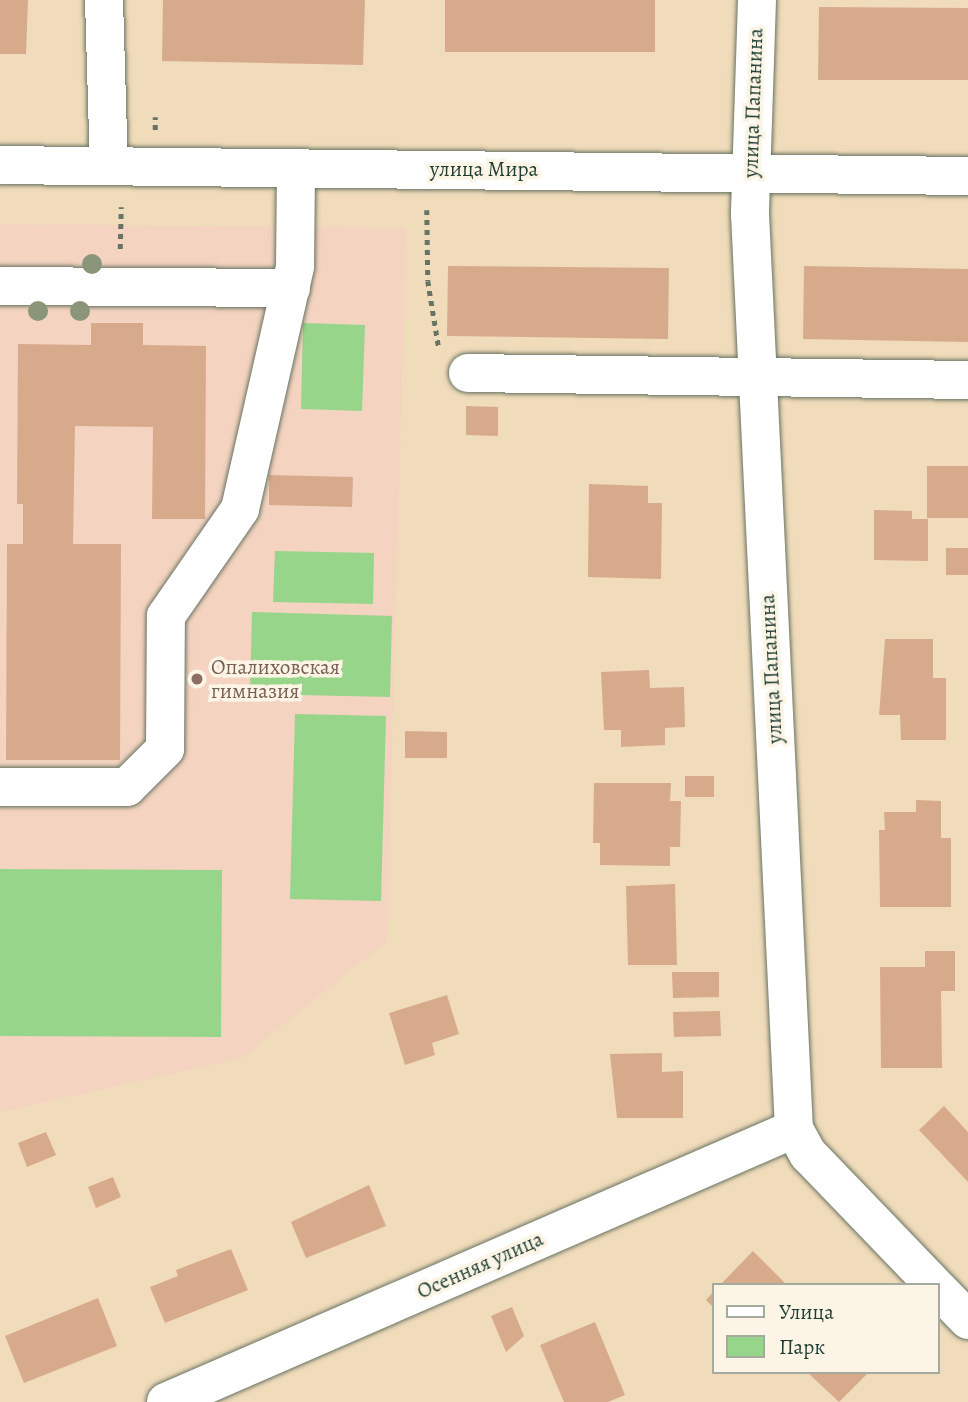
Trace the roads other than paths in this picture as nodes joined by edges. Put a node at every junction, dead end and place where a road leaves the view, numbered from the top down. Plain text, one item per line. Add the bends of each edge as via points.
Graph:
1 (104, 0) edge
2 (758, 0) edge
3 (0, 165) edge
4 (109, 166) junction
5 (296, 168) junction
6 (750, 174) junction
7 (968, 176) edge
8 (0, 286) edge
9 (290, 288) junction
10 (468, 373) road end
11 (756, 376) junction
12 (968, 380) edge
13 (0, 787) edge
14 (794, 1129) junction
15 (932, 1283) edge
16 (940, 1291) edge
17 (968, 1320) edge
18 (166, 1402) edge

1 - 4 street
2 - 6 street, улица Папанина
3 - 4 street, улица Мира
4 - 5 street, улица Мира
5 - 6 street, улица Мира
5 - 9 street via 295,266
6 - 7 street, улица Мира
6 - 11 street, улица Папанина
8 - 9 street
9 - 13 street via 240,509 166,616 166,749 127,787
10 - 11 street
11 - 12 street
11 - 14 street, улица Папанина
14 - 15 street, улица Папанина via 808,1154
14 - 18 street, Осенняя улица
16 - 17 street

